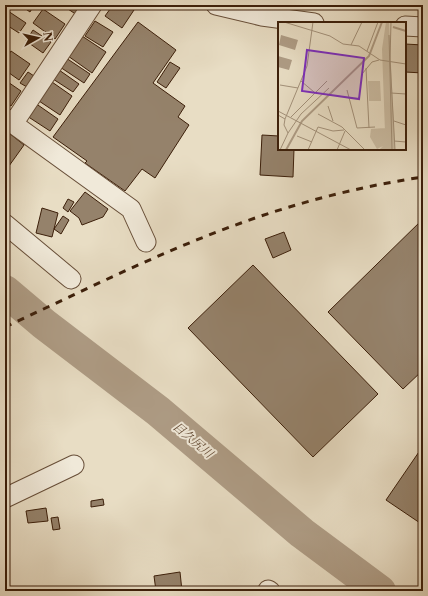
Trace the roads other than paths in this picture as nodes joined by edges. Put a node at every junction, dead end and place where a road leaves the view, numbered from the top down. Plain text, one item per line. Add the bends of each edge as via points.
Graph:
1 (92, 5) edge
2 (216, 5) edge
3 (307, 22) edge
4 (406, 26) edge
5 (423, 27) edge
6 (9, 121) edge
7 (5, 224) edge
8 (146, 242) dead end
9 (71, 279) dead end
10 (74, 465) dead end
11 (5, 498) edge

1 - 6 street
2 - 3 street via 262,16
4 - 5 street
6 - 8 street via 131,209
7 - 9 street
10 - 11 street

